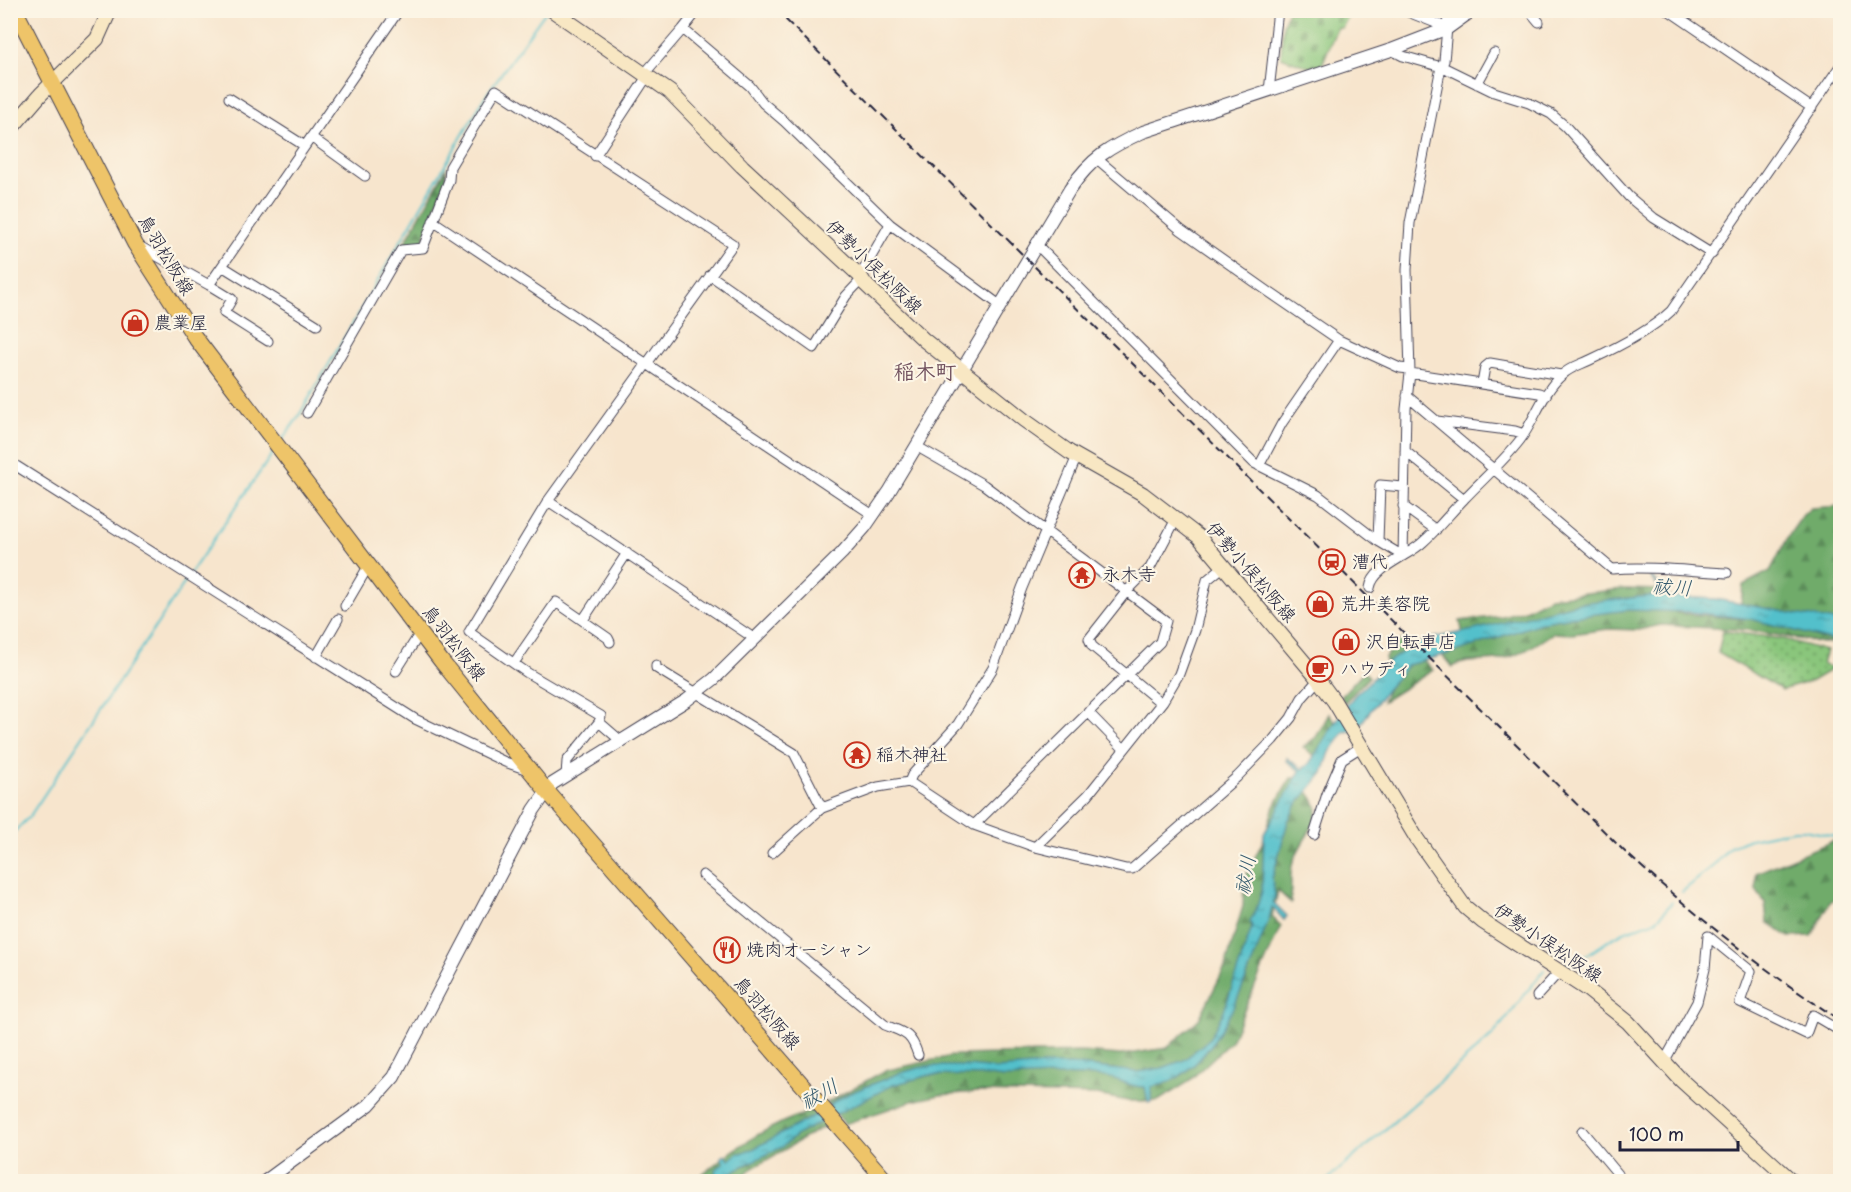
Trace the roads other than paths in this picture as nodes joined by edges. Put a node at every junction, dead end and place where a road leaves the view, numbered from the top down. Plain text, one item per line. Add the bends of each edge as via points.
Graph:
1 (15, 10) edge
2 (24, 10) edge
3 (110, 10) edge
4 (399, 10) edge
5 (552, 10) edge
6 (698, 10) edge
7 (1278, 10) edge
8 (1403, 10) edge
9 (1451, 10) edge
10 (1473, 10) edge
11 (1529, 10) edge
12 (1668, 10) edge
13 (1539, 22) dead end
14 (1448, 28) junction
15 (683, 29) junction
16 (1391, 50) junction
17 (1494, 53) dead end
18 (1840, 66) edge
19 (1441, 67) junction
20 (647, 74) junction
21 (52, 84) junction
22 (1477, 84) junction
23 (1269, 91) junction
24 (229, 98) dead end
25 (1812, 108) junction
26 (12, 125) edge
27 (311, 137) junction
28 (305, 146) junction
29 (595, 156) junction
30 (1096, 158) junction
31 (365, 176) dead end
32 (433, 221) junction
33 (890, 224) junction
34 (135, 244) junction
35 (1036, 244) junction
36 (1712, 254) junction
37 (222, 266) junction
38 (710, 275) junction
39 (861, 278) junction
40 (209, 285) junction
41 (1001, 306) junction
42 (317, 325) dead end
43 (1339, 340) junction
44 (268, 341) dead end
45 (647, 364) junction
46 (961, 370) junction
47 (1409, 371) junction
48 (1561, 375) junction
49 (1482, 384) junction
50 (1407, 396) junction
51 (1546, 396) junction
52 (307, 412) dead end
53 (1437, 422) junction
54 (1524, 434) junction
55 (916, 446) junction
56 (1405, 452) junction
57 (1077, 456) junction
58 (10, 462) edge
59 (1258, 466) junction
60 (1494, 470) junction
61 (1403, 487) junction
62 (1464, 499) junction
63 (548, 501) junction
64 (1403, 506) junction
65 (873, 516) junction
66 (1176, 519) junction
67 (1436, 530) junction
68 (1046, 531) junction
69 (1378, 541) junction
70 (627, 553) junction
71 (1403, 556) junction
72 (369, 565) junction
73 (1224, 566) junction
74 (1726, 573) dead end
75 (1370, 588) dead end
76 (1126, 592) junction
77 (345, 606) dead end
78 (338, 619) dead end
79 (583, 620) junction
80 (420, 633) junction
81 (755, 639) junction
82 (610, 642) dead end
83 (316, 657) junction
84 (514, 663) junction
85 (656, 665) dead end
86 (396, 671) dead end
87 (1126, 675) junction
88 (1318, 680) junction
89 (697, 693) junction
90 (1161, 703) junction
91 (1088, 712) junction
92 (599, 722) junction
93 (621, 741) junction
94 (1360, 746) junction
95 (1124, 749) junction
96 (530, 770) junction
97 (566, 776) junction
98 (909, 782) junction
99 (546, 790) junction
100 (822, 808) junction
101 (974, 825) junction
102 (1314, 835) dead end
103 (1035, 847) junction
104 (772, 853) dead end
105 (703, 875) dead end
106 (1559, 972) junction
107 (1537, 996) dead end
108 (1840, 1031) edge
109 (918, 1056) dead end
110 (1664, 1062) junction
111 (1582, 1131) dead end
112 (271, 1179) edge
113 (887, 1182) edge
114 (1610, 1182) edge
115 (1793, 1182) edge

1 - 21 main road, 鳥羽松阪線
2 - 21 main road, 鳥羽松阪線
3 - 21 main road via 97,39
4 - 27 street
5 - 20 main road, 伊勢小俣松阪線
6 - 15 street
7 - 23 street
8 - 14 street
9 - 14 street
10 - 14 street
11 - 13 street
12 - 25 street
14 - 16 street
14 - 19 street
15 - 20 street
15 - 33 street via 750,86
16 - 19 street
16 - 23 street
17 - 22 street
18 - 25 street
19 - 22 street
19 - 47 street via 1410,223
20 - 29 street
20 - 39 main road, 伊勢小俣松阪線
21 - 26 main road
21 - 34 main road, 鳥羽松阪線
22 - 36 street via 1551,114 1629,198
23 - 30 street via 1143,132
24 - 28 street
25 - 36 street
27 - 28 street
27 - 31 street
28 - 37 street
29 - 32 street via 496,90 450,167
29 - 38 street via 734,244
30 - 35 street via 1080,174
30 - 43 street via 1181,230
32 - 45 street
32 - 52 street via 423,248 401,250
33 - 39 street
33 - 41 street
34 - 40 street
34 - 72 main road, 鳥羽松阪線 via 194,336
35 - 41 street
35 - 59 street
36 - 48 street via 1666,316
37 - 40 street
37 - 42 street
38 - 39 street via 814,348
38 - 45 street
39 - 46 main road, 伊勢小俣松阪線 via 904,322
40 - 44 street via 232,299 224,313
41 - 46 street
43 - 47 street
43 - 59 street via 1282,423
45 - 63 street
45 - 65 street
46 - 55 street
46 - 57 main road, 伊勢小俣松阪線
47 - 49 street
47 - 50 street
48 - 49 street via 1490,363 1485,367
48 - 51 street
49 - 51 street
50 - 53 street
50 - 56 street
51 - 54 street
53 - 54 street
53 - 60 street
54 - 60 street
55 - 65 street
55 - 68 street via 984,485
56 - 61 street
56 - 62 street
57 - 66 main road, 伊勢小俣松阪線
57 - 68 street
58 - 83 street
59 - 69 street via 1318,495
60 - 62 street
60 - 74 street via 1612,568
61 - 64 street
61 - 69 street via 1380,485
62 - 67 street
63 - 70 street
63 - 84 street via 469,632
64 - 67 street
64 - 71 street
65 - 81 street via 842,553
66 - 73 main road, 伊勢小俣松阪線 via 1199,537
66 - 76 street via 1150,568
67 - 71 street
68 - 76 street
68 - 98 street via 993,668 958,724
69 - 71 street
70 - 79 street
70 - 81 street
71 - 75 street via 1379,573
72 - 77 street
72 - 80 main road, 鳥羽松阪線
73 - 88 main road, 伊勢小俣松阪線
73 - 90 street via 1207,580 1179,674
76 - 87 street via 1088,642
76 - 87 street via 1166,621 1160,642
78 - 83 street
79 - 82 street
79 - 84 street via 556,602
80 - 86 street
80 - 96 main road, 鳥羽松阪線
81 - 89 street
83 - 96 street via 416,719
84 - 92 street via 601,716
85 - 89 street
87 - 90 street
87 - 91 street
88 - 94 main road, 伊勢小俣松阪線
88 - 103 street via 1273,740 1238,777 1132,869
89 - 93 street
89 - 100 street via 794,753
90 - 95 street
91 - 95 street
91 - 101 street
92 - 93 street
92 - 97 street via 567,761
93 - 97 street
94 - 102 street via 1342,759
94 - 106 main road, 伊勢小俣松阪線 via 1416,839 1462,904
95 - 103 street via 1088,795
96 - 99 main road, 鳥羽松阪線
97 - 99 street
98 - 100 street via 878,787
98 - 101 street
99 - 112 street via 394,1077 369,1105
99 - 113 main road, 鳥羽松阪線
100 - 104 street
101 - 103 street
105 - 109 street via 885,1025 909,1035
106 - 107 street
106 - 110 main road, 伊勢小俣松阪線 via 1628,1022
108 - 110 street via 1813,1015 1806,1034 1740,1002 1751,971 1708,936 1697,1002
110 - 115 main road, 伊勢小俣松阪線
111 - 114 street via 1618,1174

